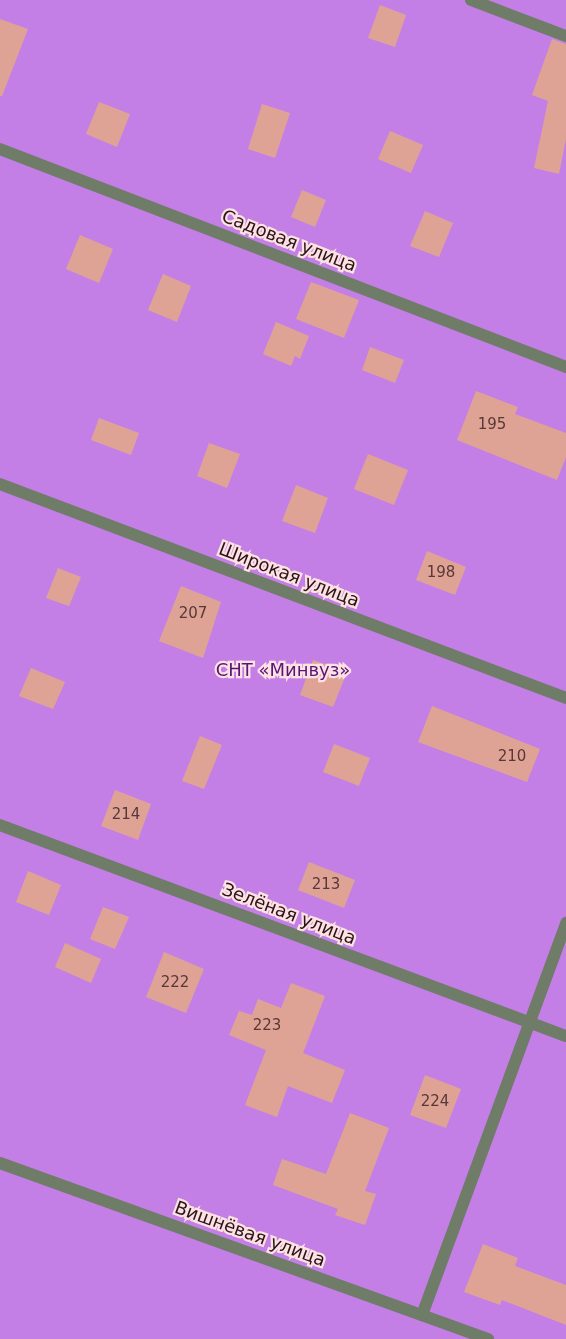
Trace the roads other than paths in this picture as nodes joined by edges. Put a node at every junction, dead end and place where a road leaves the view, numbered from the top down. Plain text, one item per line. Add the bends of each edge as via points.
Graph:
1 (470, 0) edge
2 (566, 36) edge
3 (0, 148) edge
4 (566, 367) edge
5 (0, 484) edge
6 (566, 698) edge
7 (0, 825) edge
8 (566, 923) edge
9 (530, 1023) junction
10 (566, 1036) edge
11 (0, 1163) edge
12 (422, 1315) junction
13 (488, 1339) edge

1 - 2 street
3 - 4 street, Садовая улица
5 - 6 street, Широкая улица
7 - 9 street, Зелёная улица
8 - 9 street
9 - 10 street, Зелёная улица
9 - 12 street
11 - 12 street, Вишнёвая улица
12 - 13 street, Вишнёвая улица

